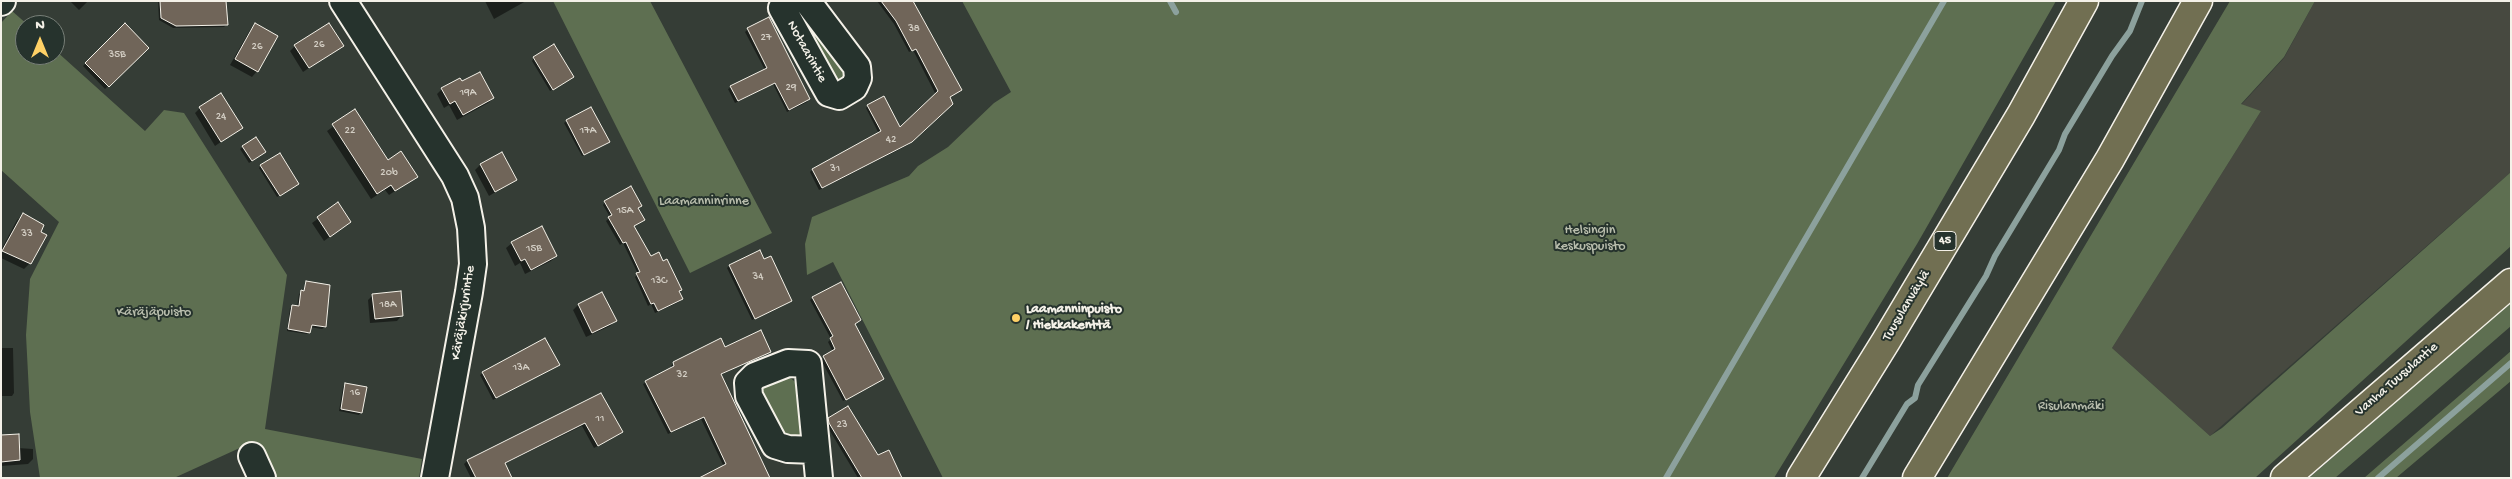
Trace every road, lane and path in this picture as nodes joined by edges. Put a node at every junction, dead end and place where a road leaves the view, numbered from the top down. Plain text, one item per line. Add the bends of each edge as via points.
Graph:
1 (343, 1) edge
2 (786, 1) edge
3 (807, 1) edge
4 (2084, 1) edge
5 (2198, 1) edge
6 (2511, 283) edge
7 (815, 450) dead end
8 (435, 478) edge
9 (819, 478) edge
10 (1801, 478) edge
11 (1917, 478) edge
12 (2285, 478) edge

1 - 8 street, Käräjäkirjurintie via 455,176 465,198 471,228 473,264 470,292
2 - 3 street, Notaarintie via 782,8 829,93 839,96 854,87 858,78 857,67
4 - 10 main road, Tuusulanväylä / 45 via 2021,115
5 - 11 main road via 2110,159
6 - 12 main road, Vanha Tuusulantie
7 - 9 street

